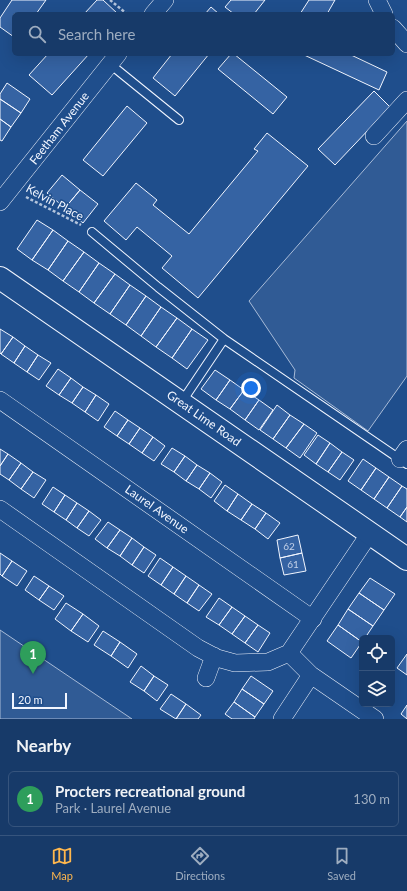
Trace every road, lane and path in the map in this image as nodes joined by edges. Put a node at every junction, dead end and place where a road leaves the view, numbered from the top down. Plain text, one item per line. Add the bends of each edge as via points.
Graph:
1 (110, 0) edge
2 (166, 0) edge
3 (377, 0) edge
4 (125, 12) edge
5 (155, 12) edge
6 (383, 12) edge
7 (395, 30) edge
8 (407, 44) edge
9 (114, 59) edge
10 (407, 100) edge
11 (179, 120) dead end
12 (374, 136) dead end
13 (5, 195) edge
14 (92, 232) joint
15 (0, 278) edge
16 (224, 339) junction
17 (0, 400) edge
18 (181, 403) junction
19 (405, 457) edge
20 (0, 510) edge
21 (370, 533) junction
22 (407, 559) edge
23 (313, 618) junction
24 (289, 653) junction
25 (214, 656) junction
26 (311, 675) junction
27 (206, 678) dead end
28 (282, 719) edge
29 (375, 719) edge

1 - 4 path
2 - 5 street
3 - 6 street
7 - 8 street
9 - 11 lane
9 - 13 street, Feetham Avenue
10 - 12 street
13 - 14 path, Kelvin Place
14 - 16 lane
15 - 18 main road, Great Lime Road
16 - 18 lane
16 - 19 lane
17 - 23 street, Laurel Avenue
18 - 21 main road, Great Lime Road
20 - 25 street via 198,648
21 - 22 main road, Great Lime Road
21 - 23 street
23 - 24 street
24 - 25 street via 268,662 236,663
24 - 26 street
25 - 27 street
26 - 28 street
26 - 29 street

